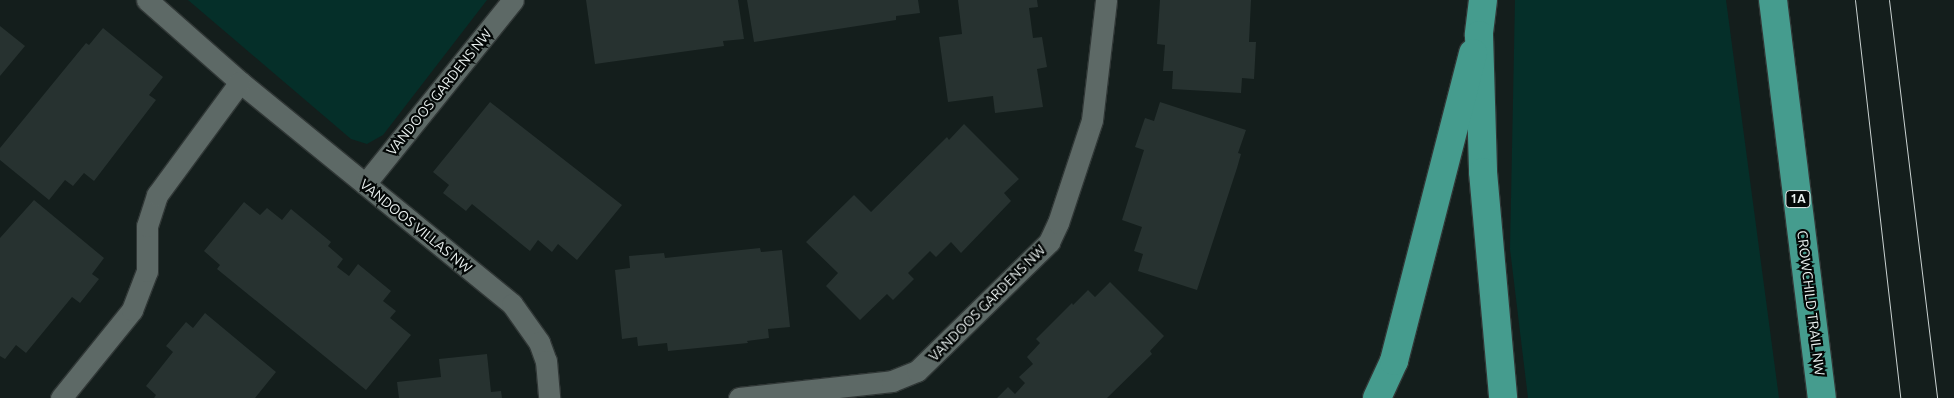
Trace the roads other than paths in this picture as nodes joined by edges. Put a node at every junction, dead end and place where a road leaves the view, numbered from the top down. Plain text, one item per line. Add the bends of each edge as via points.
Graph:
1 (147, 0) edge
2 (513, 0) edge
3 (1106, 0) edge
4 (1483, 0) edge
5 (1773, 0) edge
6 (1479, 35) junction
7 (240, 82) junction
8 (365, 184) junction
9 (61, 398) edge
10 (549, 398) edge
11 (739, 398) edge
12 (1377, 398) edge
13 (1502, 398) edge
14 (1822, 398) edge

1 - 7 lane, VANDOOS VILLAS NW
2 - 8 lane, VANDOOS GARDENS NW
3 - 11 lane, VANDOOS GARDENS NW via 1094,111 1058,223 1048,242 917,371 892,381
4 - 6 highway
5 - 14 highway, CROWCHILD TRAIL NW / 1A
6 - 12 highway via 1461,88 1394,361
6 - 13 highway via 1483,172
7 - 8 lane, VANDOOS VILLAS NW
7 - 9 lane via 156,195 147,226 147,272 132,310
8 - 10 lane, VANDOOS VILLAS NW via 512,304 540,342 546,361

